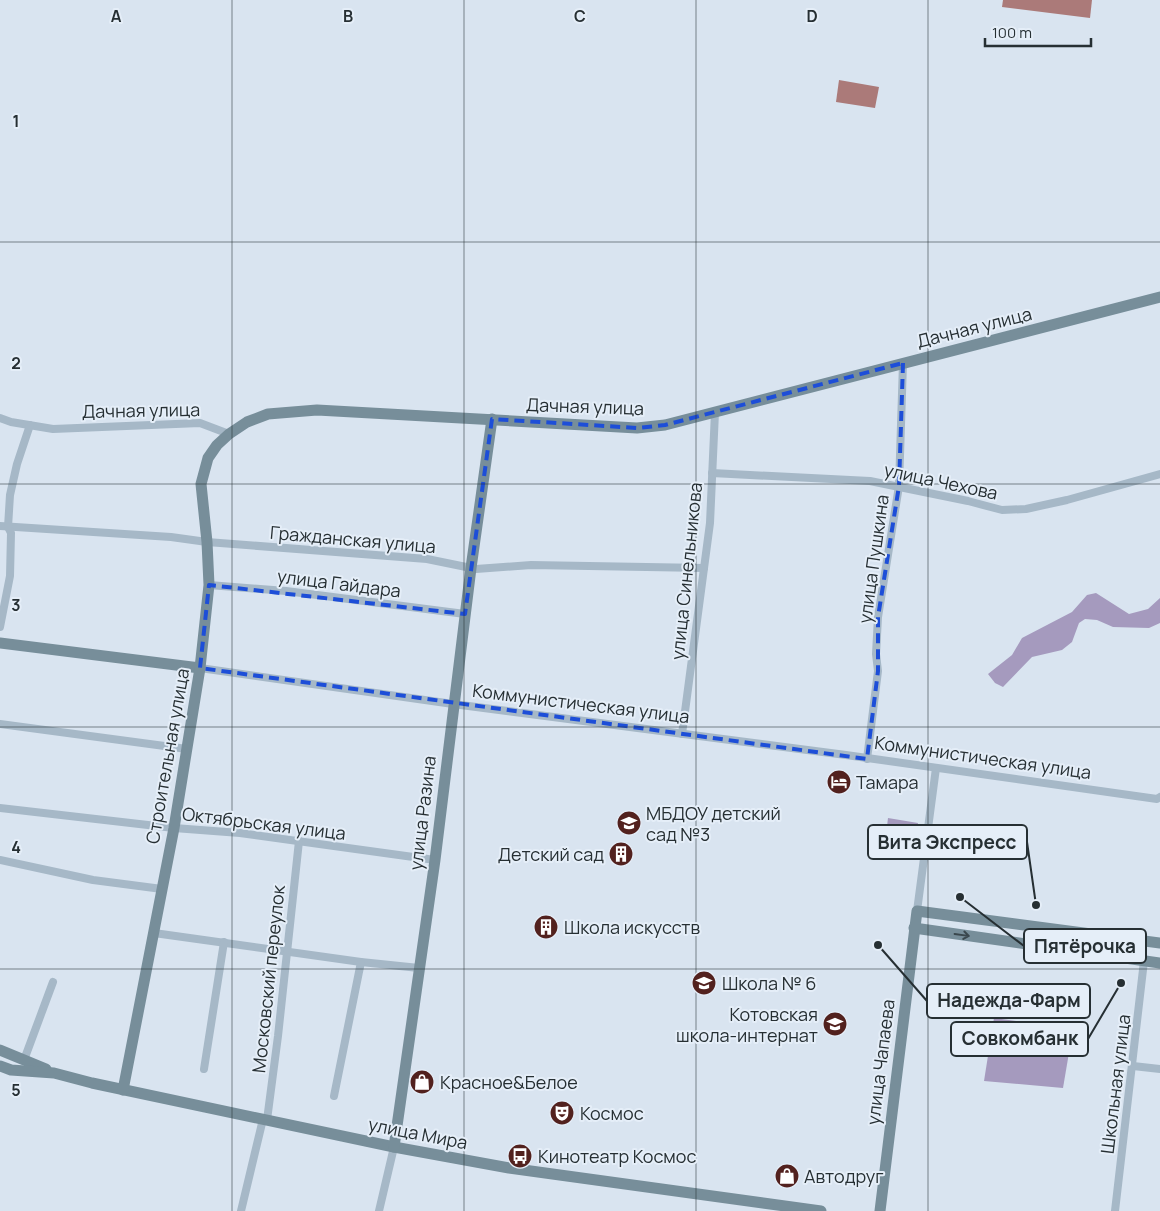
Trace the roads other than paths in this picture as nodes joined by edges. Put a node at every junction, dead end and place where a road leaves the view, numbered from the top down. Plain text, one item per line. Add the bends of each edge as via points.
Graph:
1 (1160, 297) edge
2 (903, 364) junction
3 (716, 412) junction
4 (0, 418) edge
5 (492, 419) junction
6 (30, 425) junction
7 (229, 434) junction
8 (712, 473) junction
9 (1160, 474) edge
10 (899, 486) junction
11 (4, 526) edge
12 (207, 542) junction
13 (471, 568) junction
14 (704, 568) junction
15 (209, 585) junction
16 (465, 614) junction
17 (0, 627) edge
18 (0, 643) edge
19 (200, 668) junction
20 (454, 704) junction
21 (0, 724) edge
22 (682, 734) junction
23 (187, 749) junction
24 (867, 759) junction
25 (936, 768) junction
26 (1159, 798) edge
27 (0, 808) edge
28 (174, 828) junction
29 (298, 841) junction
30 (0, 860) edge
31 (435, 860) junction
32 (162, 889) junction
33 (917, 911) junction
34 (914, 928) junction
35 (154, 933) junction
36 (224, 942) junction
37 (1160, 943) edge
38 (286, 951) junction
39 (1144, 961) junction
40 (361, 962) junction
41 (1160, 963) edge
42 (419, 968) junction
43 (53, 982) dead end
44 (0, 1050) edge
45 (24, 1060) junction
46 (1133, 1066) junction
47 (6, 1068) edge
48 (204, 1069) dead end
49 (1160, 1069) edge
50 (54, 1073) junction
51 (123, 1090) junction
52 (334, 1096) dead end
53 (265, 1120) junction
54 (394, 1147) junction
55 (240, 1211) edge
56 (379, 1211) edge
57 (821, 1211) edge
58 (880, 1211) edge
59 (1115, 1211) edge

1 - 2 street, Дачная улица
2 - 3 street, Дачная улица
2 - 10 street, улица Пушкина
3 - 5 street, Дачная улица via 665,425 636,428
3 - 8 street, улица Синельникова
4 - 6 street, Дачная улица
5 - 7 street, Дачная улица via 317,410 268,414
5 - 13 street, улица Разина
6 - 7 street, Дачная улица via 54,429 200,423
6 - 11 street via 17,464
7 - 12 street, Строительная улица via 208,458 201,484
8 - 10 street, улица Чехова via 870,481
8 - 14 street, улица Синельникова
9 - 10 street, улица Чехова via 1026,509 1002,510
10 - 24 street, улица Пушкина via 878,617 878,671
11 - 12 street, Гражданская улица
11 - 17 street via 11,533 10,576
12 - 13 street, Гражданская улица via 427,559
12 - 15 street, Строительная улица
13 - 14 street, Гражданская улица via 531,565
13 - 16 street, улица Разина
14 - 22 street, улица Синельникова
15 - 16 street, улица Гайдара via 286,591
15 - 19 street, Строительная улица
16 - 20 street, улица Разина
18 - 19 street, Коммунистическая улица
19 - 20 street, Коммунистическая улица
19 - 23 street, Строительная улица
20 - 22 street, Коммунистическая улица
20 - 31 street, улица Разина
21 - 23 street
22 - 24 street, Коммунистическая улица
23 - 28 street, Строительная улица
24 - 25 street, Коммунистическая улица
25 - 26 street, Коммунистическая улица
25 - 33 street, улица Чапаева
27 - 28 street, Октябрьская улица
28 - 29 street, Октябрьская улица
28 - 32 street, Строительная улица
29 - 31 street, Октябрьская улица
29 - 38 street, Московский переулок
30 - 32 street via 93,880
31 - 42 street, улица Разина
32 - 35 street, Строительная улица
33 - 34 street, улица Чапаева
33 - 37 street
34 -> 39 street
34 - 58 street, улица Чапаева
35 - 36 street
35 - 51 street, Строительная улица
36 - 38 street
36 - 48 street
38 - 40 street
38 - 53 street, Московский переулок via 278,1036
39 - 41 street
39 - 46 street, Школьная улица
40 - 42 street
40 - 52 street
42 - 54 street, улица Разина
43 - 45 street
44 - 45 street
45 - 50 street
46 - 49 street
46 - 59 street, Школьная улица
47 - 50 street, улица Мира
50 - 51 street, улица Мира
51 - 53 street, улица Мира
53 - 54 street, улица Мира
53 - 55 street, Московский переулок
54 - 56 street, улица Разина
54 - 57 street, улица Мира via 509,1168

